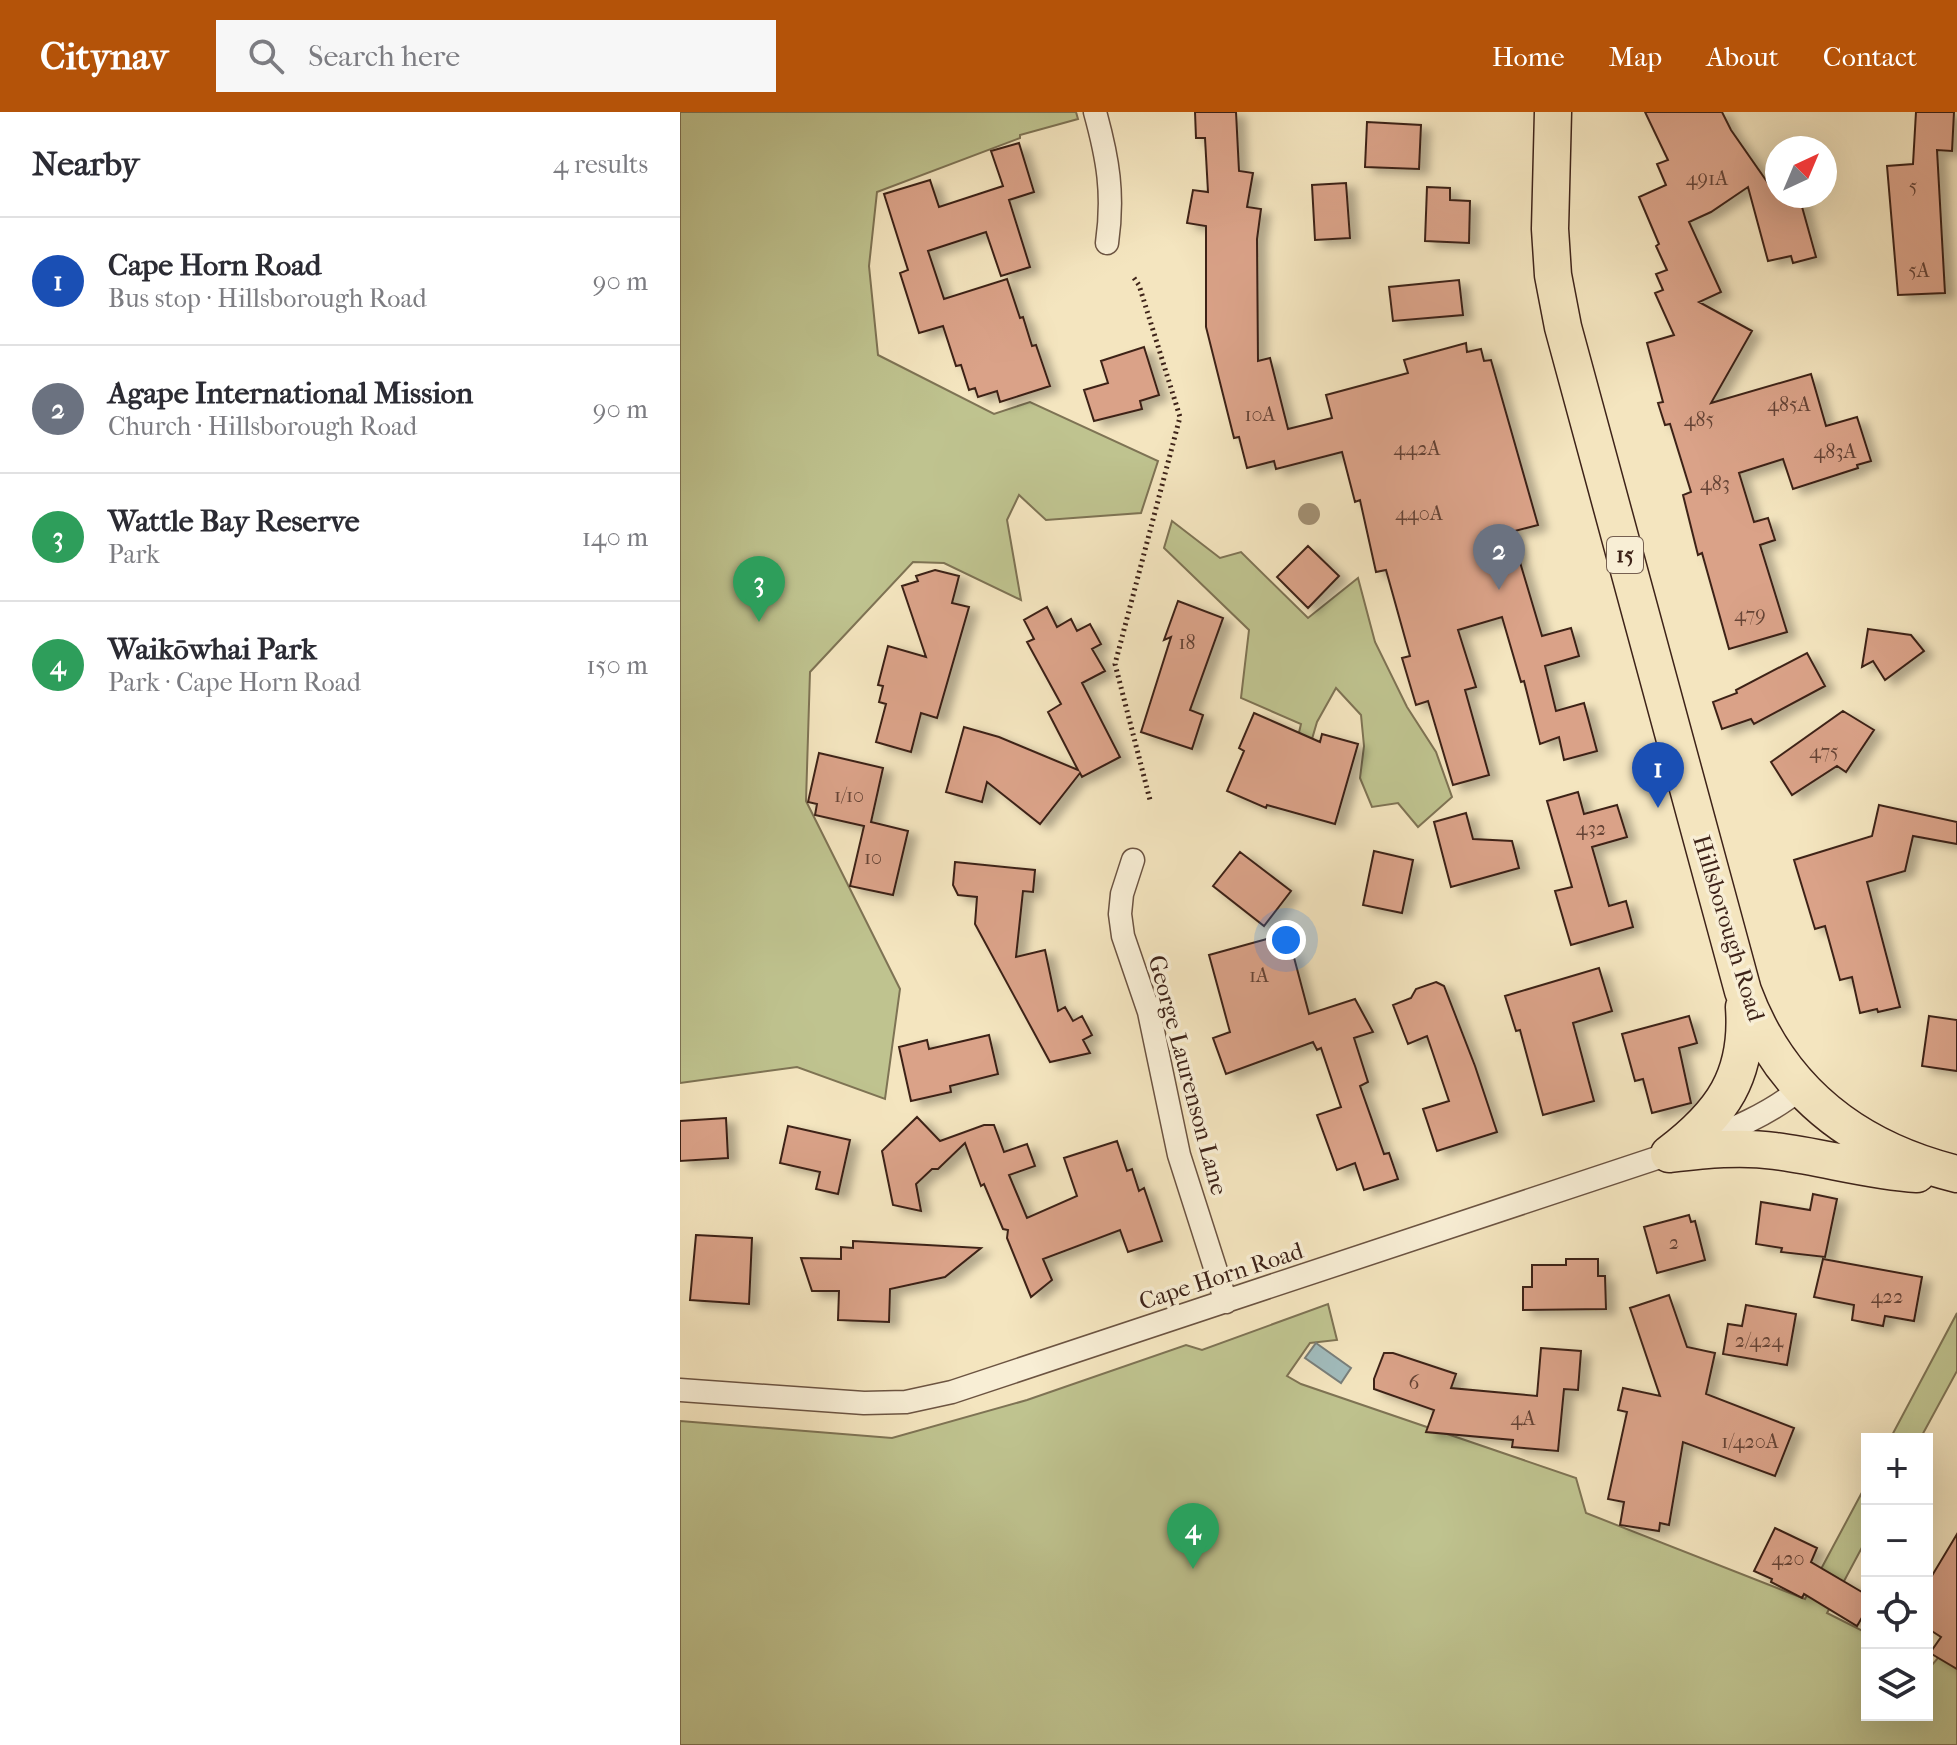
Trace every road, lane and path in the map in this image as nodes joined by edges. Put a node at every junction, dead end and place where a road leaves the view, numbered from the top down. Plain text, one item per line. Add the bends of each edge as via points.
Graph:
1 (1095, 112) edge
2 (1553, 112) edge
3 (1107, 243) dead end
4 (1134, 278) dead end
5 (1150, 800) dead end
6 (1133, 860) dead end
7 (1743, 991) junction
8 (1801, 1088) junction
9 (1669, 1154) junction
10 (1957, 1175) edge
11 (1226, 1302) junction
12 (680, 1390) edge

1 - 3 street via 1112,194
2 - 7 main road, Hillsborough Road / 15 via 1551,244 1563,327
4 - 5 path via 1180,417 1115,664
6 - 11 street, George Laurenson Lane via 1121,904 1123,936 1149,1012 1179,1155
7 - 8 main road, Hillsborough Road / 15 via 1763,1040
7 - 9 main road via 1746,1030 1732,1088 1697,1133
8 - 9 street, Cape Horn Road via 1759,1117
8 - 10 main road, Hillsborough Road / 15 via 1859,1135
9 - 10 main road via 1726,1148 1776,1151 1890,1172
9 - 11 street, Cape Horn Road
11 - 12 street, Cape Horn Road via 952,1392 906,1402

